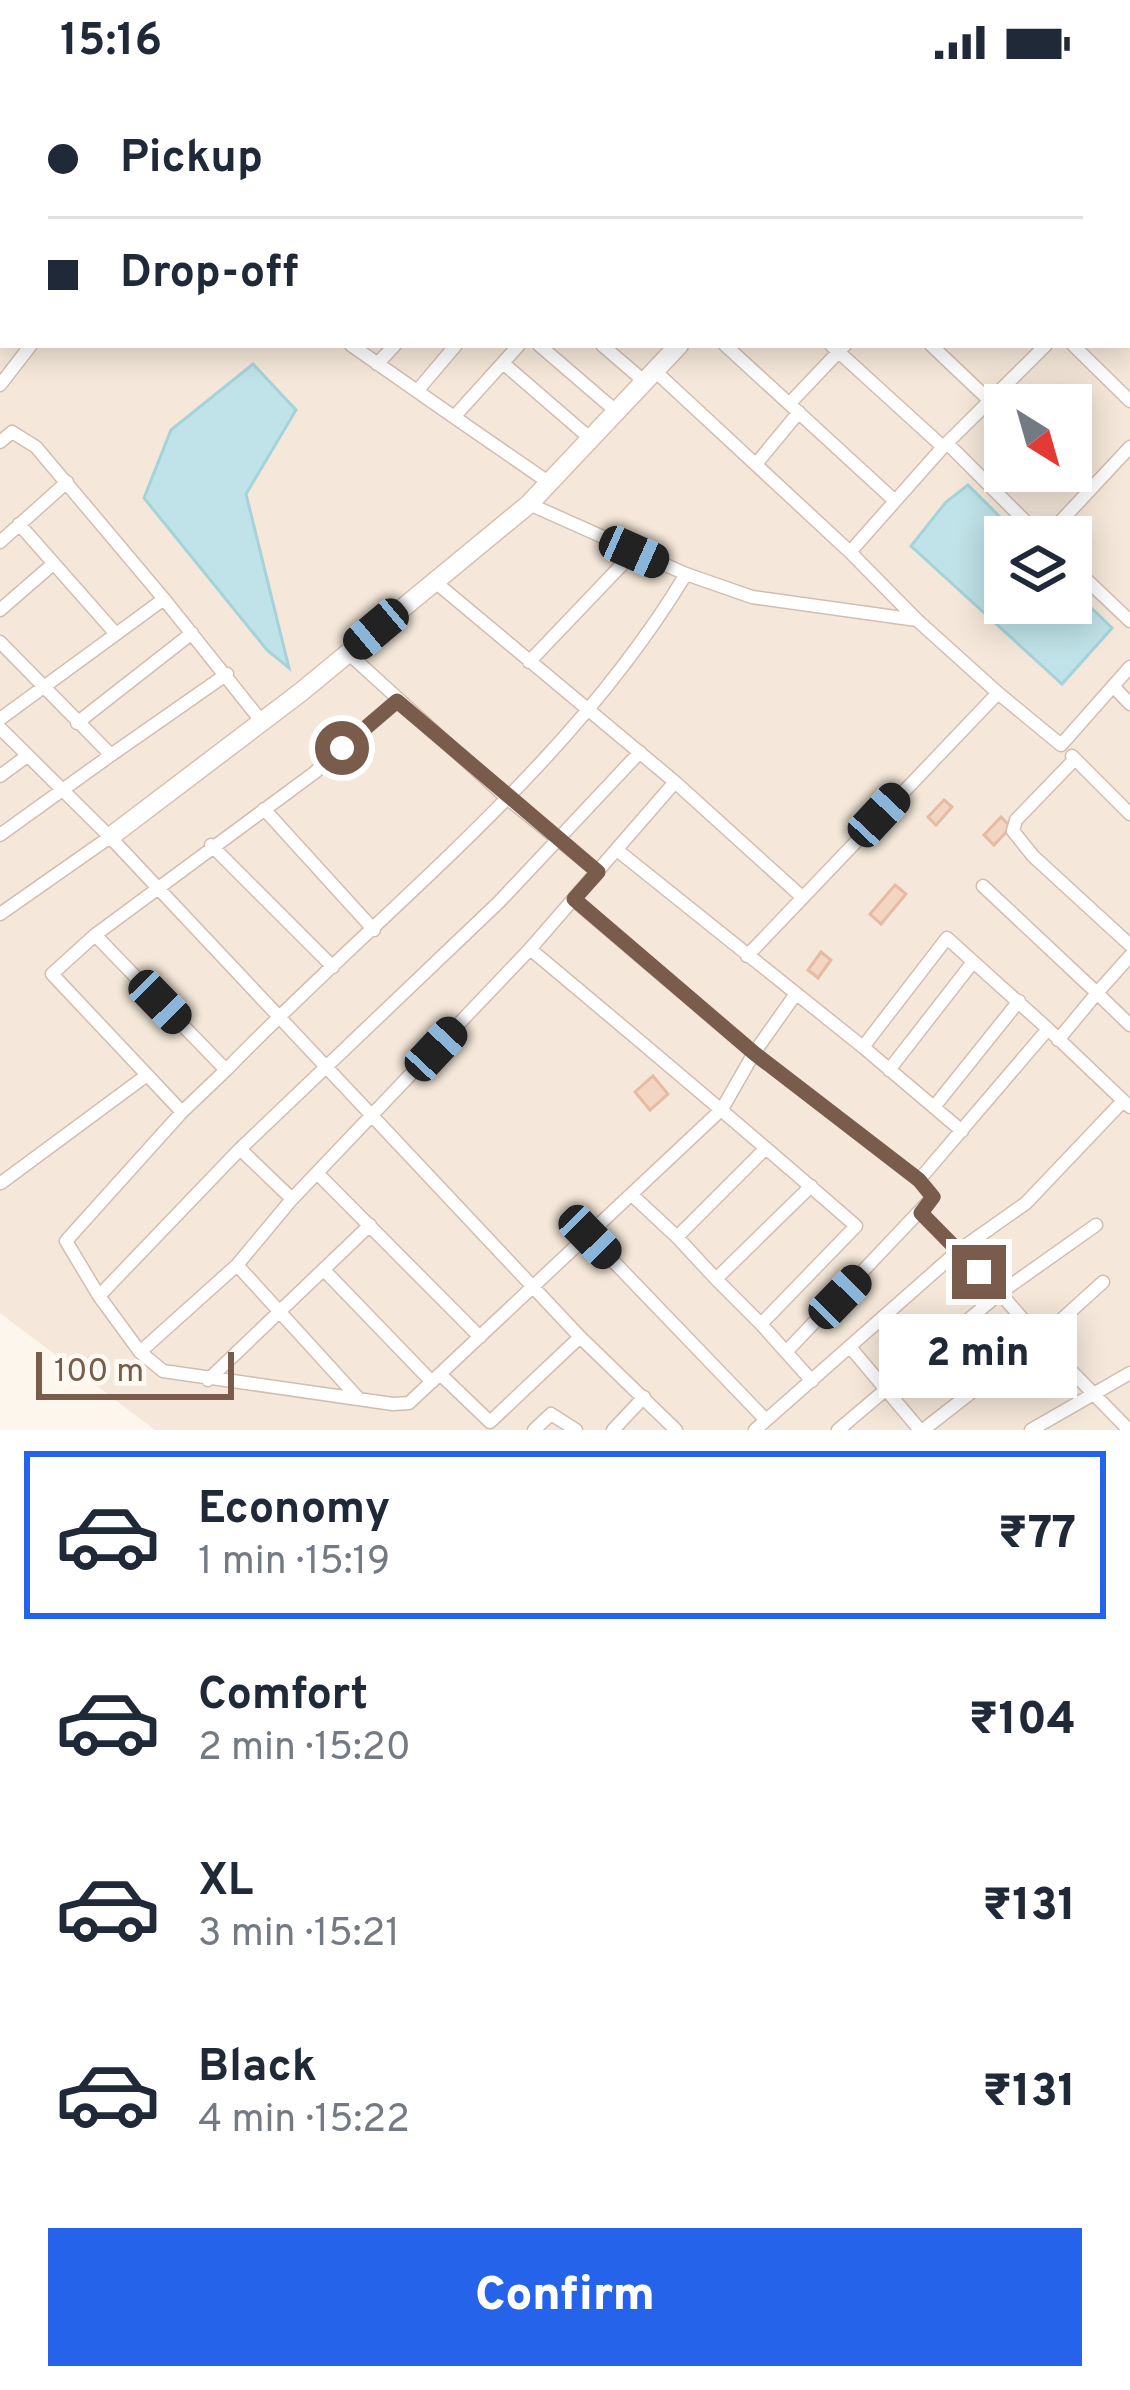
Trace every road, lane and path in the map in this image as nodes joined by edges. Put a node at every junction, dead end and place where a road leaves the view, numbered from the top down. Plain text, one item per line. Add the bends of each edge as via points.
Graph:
1 (29, 348) edge
2 (355, 348) edge
3 (391, 348) edge
4 (453, 348) edge
5 (513, 348) edge
6 (542, 348) edge
7 (607, 348) edge
8 (672, 348) edge
9 (728, 348) edge
10 (837, 348) edge
11 (839, 348) edge
12 (934, 348) edge
13 (1043, 348) edge
14 (1076, 348) edge
15 (502, 363) junction
16 (377, 364) junction
17 (650, 376) junction
18 (1007, 384) edge
19 (0, 385) edge
20 (417, 391) junction
21 (984, 395) edge
22 (1130, 401) edge
23 (794, 407) junction
24 (984, 407) edge
25 (617, 412) junction
26 (454, 417) junction
27 (6, 428) edge
28 (592, 440) junction
29 (0, 442) edge
30 (945, 445) junction
31 (1130, 447) edge
32 (756, 464) junction
33 (67, 482) junction
34 (552, 485) junction
35 (896, 501) junction
36 (530, 504) junction
37 (1021, 516) edge
38 (1064, 516) edge
39 (20, 524) junction
40 (0, 542) edge
41 (850, 551) junction
42 (634, 552) junction
43 (52, 564) junction
44 (686, 574) junction
45 (434, 581) junction
46 (1092, 585) edge
47 (164, 599) junction
48 (0, 610) edge
49 (917, 620) junction
50 (1130, 621) edge
51 (192, 633) junction
52 (116, 634) junction
53 (0, 642) edge
54 (348, 653) junction
55 (529, 662) junction
56 (1130, 667) edge
57 (226, 674) junction
58 (1113, 686) junction
59 (44, 688) junction
60 (998, 693) junction
61 (397, 701) junction
62 (1130, 704) edge
63 (587, 709) junction
64 (262, 722) junction
65 (77, 723) junction
66 (0, 724) edge
67 (1061, 745) junction
68 (640, 752) junction
69 (111, 755) junction
70 (26, 756) junction
71 (1075, 759) junction
72 (0, 776) edge
73 (675, 782) junction
74 (62, 790) junction
75 (507, 798) junction
76 (264, 809) junction
77 (1130, 812) edge
78 (0, 836) edge
79 (110, 837) junction
80 (559, 839) junction
81 (211, 845) junction
82 (617, 850) junction
83 (598, 872) junction
84 (155, 886) junction
85 (983, 886) dead end
86 (802, 897) junction
87 (574, 899) junction
88 (0, 914) edge
89 (374, 930) junction
90 (95, 935) junction
91 (1130, 946) edge
92 (530, 949) junction
93 (747, 956) junction
94 (973, 962) junction
95 (333, 967) junction
96 (1097, 993) junction
97 (795, 995) junction
98 (1019, 1001) junction
99 (278, 1016) junction
100 (1130, 1024) edge
101 (1053, 1034) junction
102 (863, 1047) junction
103 (754, 1053) junction
104 (326, 1067) junction
105 (226, 1070) junction
106 (889, 1070) junction
107 (147, 1075) junction
108 (1126, 1104) edge
109 (934, 1107) junction
110 (722, 1109) junction
111 (182, 1112) junction
112 (373, 1117) junction
113 (962, 1131) junction
114 (766, 1148) junction
115 (240, 1149) junction
116 (317, 1172) junction
117 (919, 1180) junction
118 (1, 1183) edge
119 (811, 1186) junction
120 (632, 1195) junction
121 (292, 1199) junction
122 (921, 1213) junction
123 (370, 1225) junction
124 (1096, 1225) dead end
125 (590, 1237) junction
126 (676, 1237) junction
127 (958, 1251) junction
128 (236, 1265) junction
129 (324, 1270) junction
130 (716, 1279) junction
131 (1103, 1282) dead end
132 (536, 1286) junction
133 (1000, 1293) junction
134 (99, 1296) junction
135 (280, 1309) junction
136 (761, 1324) junction
137 (580, 1336) junction
138 (480, 1337) junction
139 (1040, 1339) junction
140 (850, 1347) junction
141 (140, 1352) junction
142 (786, 1352) junction
143 (1130, 1373) edge
144 (436, 1378) junction
145 (208, 1380) junction
146 (812, 1381) junction
147 (885, 1390) junction
148 (1091, 1394) junction
149 (644, 1397) junction
150 (358, 1399) junction
151 (760, 1424) edge
152 (670, 1428) edge
153 (534, 1430) edge
154 (576, 1430) edge
155 (613, 1430) edge
156 (838, 1430) edge
157 (922, 1430) edge
158 (1031, 1430) edge
159 (1129, 1430) edge

1 - 19 street
2 - 16 street
3 - 16 street
4 - 20 street
5 - 15 street
6 - 25 street
7 - 17 street
8 - 17 street
9 - 23 street
10 - 23 street
11 - 30 street
12 - 21 street
13 - 18 street
14 - 22 street
15 - 26 street
15 - 28 street
16 - 20 street
17 - 25 street
17 - 32 street
20 - 26 street
23 - 32 street
23 - 35 street
24 - 30 street
25 - 28 street
26 - 34 street
27 - 29 street
27 - 33 street
28 - 34 street
30 - 35 street
30 - 37 street
31 - 38 street
32 - 41 street
33 - 39 street
33 - 47 street
34 - 36 street
35 - 41 street
36 - 42 street
36 - 45 street
39 - 40 street
39 - 43 street
41 - 49 street
42 - 44 street
42 - 55 street
43 - 48 street
43 - 52 street
44 - 49 street via 752,597
44 - 63 street via 652,631
45 - 54 street
45 - 55 street
46 - 50 street
47 - 51 street
47 - 52 street
49 - 60 street
51 - 57 street
51 - 65 street
52 - 59 street
53 - 59 street
54 - 61 street
54 - 64 street
55 - 63 street
56 - 58 street
57 - 64 street
57 - 69 street
58 - 62 street
58 - 67 street
59 - 65 street
59 - 66 street
60 - 67 street
60 - 86 street
61 - 75 street
61 - 76 street
63 - 68 street
63 - 75 street
64 - 79 street
65 - 69 street
66 - 70 street
67 - 71 street
68 - 73 street
68 - 80 street
69 - 74 street
70 - 72 street
70 - 74 street
71 - 77 street
71 - 91 street via 1013,831
73 - 82 street
73 - 86 street
74 - 78 street
74 - 79 street
75 - 80 street
75 - 89 street
76 - 81 street
76 - 89 street
79 - 84 street
79 - 88 street
80 - 83 street
80 - 104 street
81 - 84 street
81 - 95 street
82 - 83 street
82 - 93 street
83 - 87 street
84 - 90 street
84 - 99 street
85 - 96 street
86 - 93 street
87 - 92 street
87 - 103 street
89 - 95 street
90 - 105 street
90 - 107 street via 52,974
91 - 96 street
92 - 110 street
92 - 112 street
93 - 97 street
94 - 98 street
94 - 102 street via 947,938
94 - 106 street
95 - 99 street
96 - 100 street
96 - 101 street
97 - 102 street
97 - 103 street
98 - 101 street
98 - 109 street
99 - 104 street
99 - 105 street
101 - 108 street
101 - 113 street
102 - 106 street
103 - 110 street
103 - 117 street
104 - 112 street
104 - 115 street
105 - 111 street
106 - 109 street
107 - 111 street
107 - 118 street
108 - 127 street via 1026,1202
109 - 113 street
110 - 114 street
110 - 120 street
111 - 134 street via 66,1241
112 - 116 street
112 - 132 street
113 - 117 street
114 - 119 street
114 - 126 street
115 - 121 street
115 - 134 street
116 - 121 street
116 - 123 street
117 - 122 street via 933,1197
119 - 130 street
119 - 136 street via 856,1226
120 - 125 street
120 - 126 street
121 - 128 street
122 - 127 street
122 - 142 street
123 - 129 street
123 - 138 street
124 - 133 street
125 - 132 street
125 - 151 street
126 - 130 street
127 - 133 street
127 - 140 street
128 - 135 street
128 - 141 street
129 - 135 street
129 - 144 street
130 - 136 street
131 - 139 street
132 - 137 street
132 - 138 street
133 - 139 street
133 - 147 street
134 - 141 street
135 - 145 street
135 - 150 street
136 - 142 street
137 - 144 street via 490,1422
137 - 149 street
138 - 144 street
139 - 148 street
139 - 157 street
140 - 146 street
140 - 147 street
141 - 145 street via 163,1371
142 - 146 street
143 - 148 street
144 - 150 street via 409,1403
145 - 150 street
146 - 151 street
147 - 156 street
147 - 157 street
148 - 158 street
148 - 159 street
149 - 152 street
149 - 155 street
153 - 154 street via 551,1414

